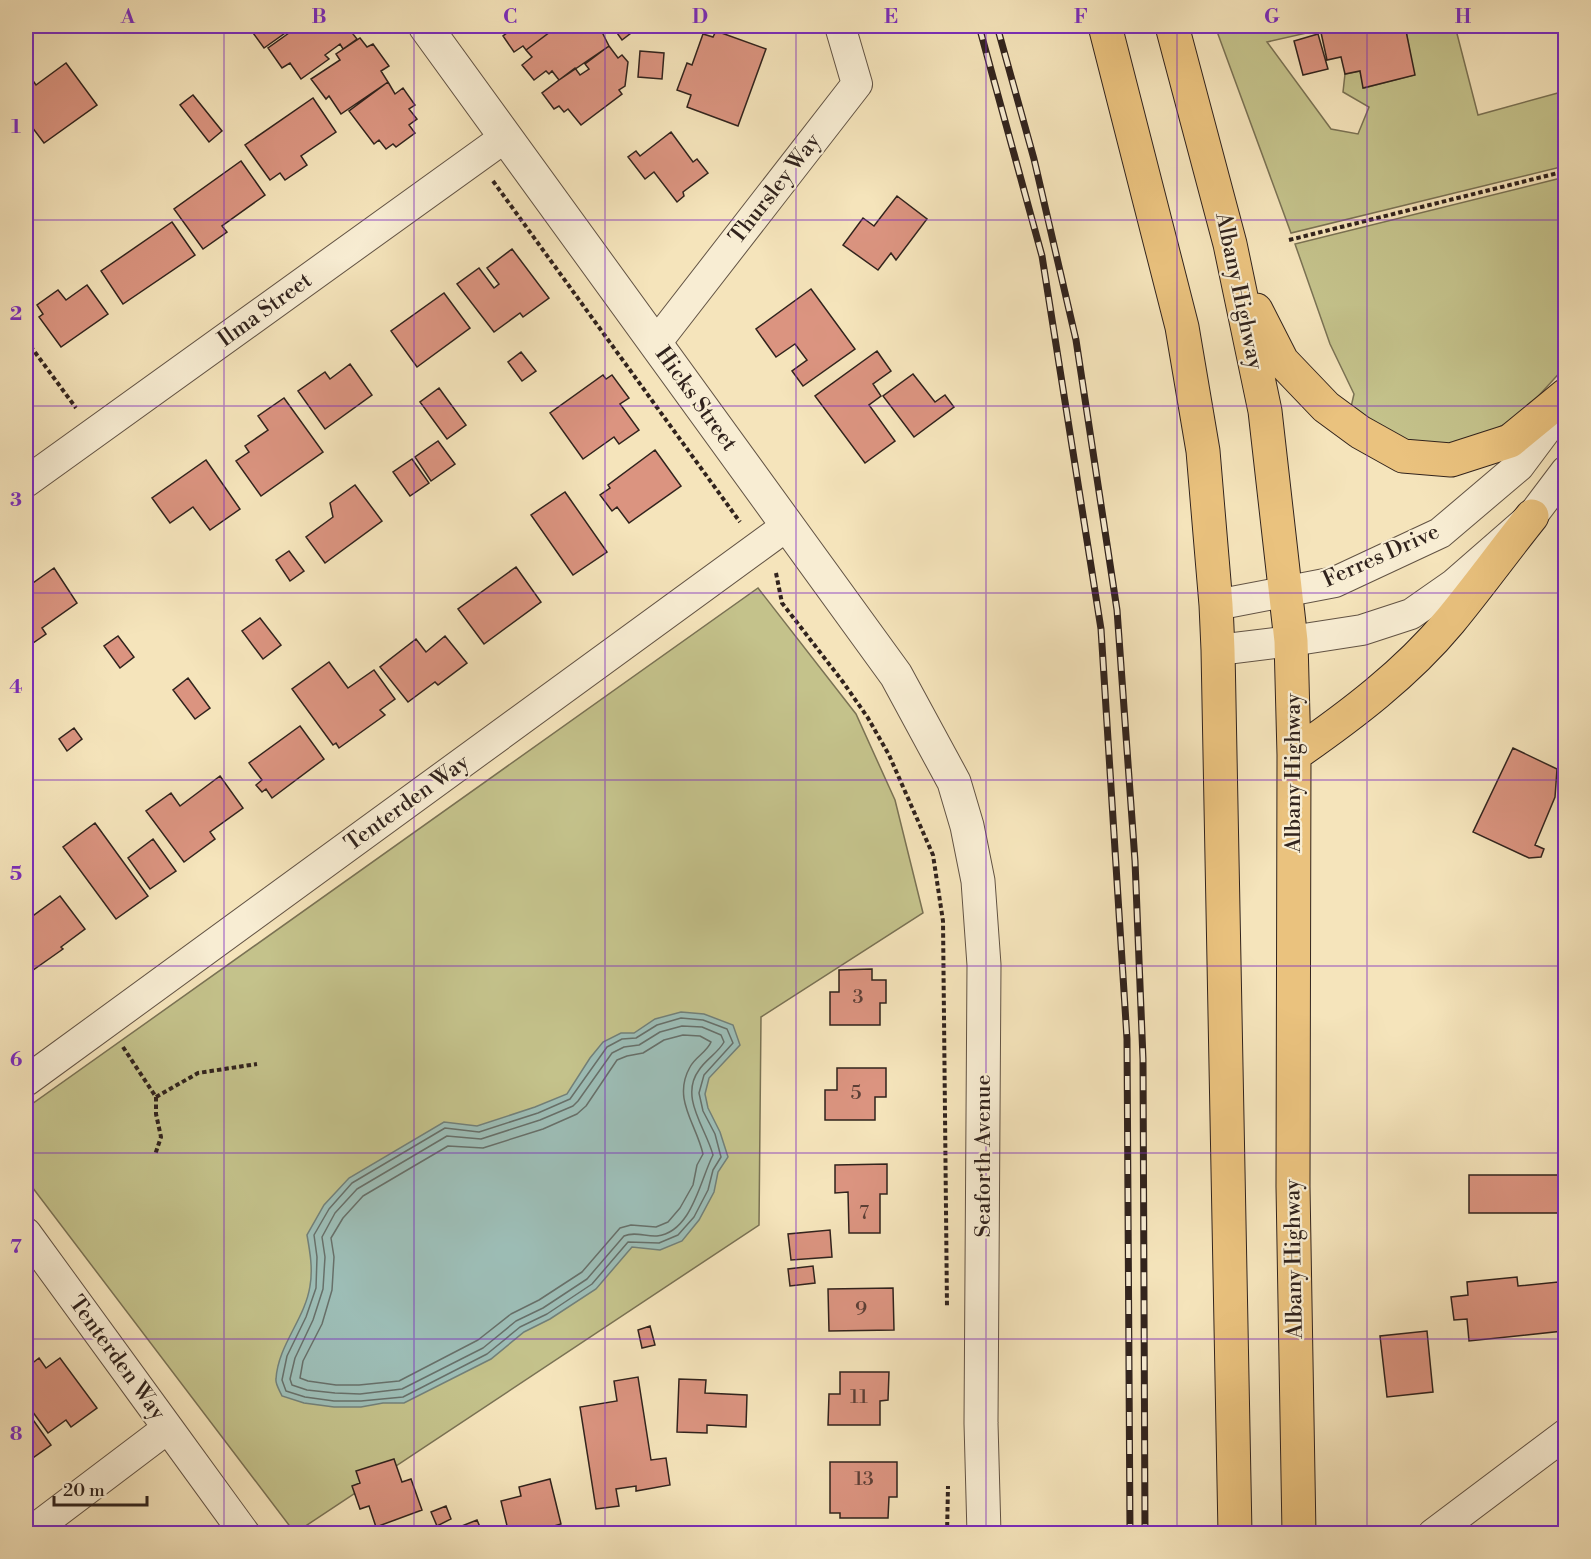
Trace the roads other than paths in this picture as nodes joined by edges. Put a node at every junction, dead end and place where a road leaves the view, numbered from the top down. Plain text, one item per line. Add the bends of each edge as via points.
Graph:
1 (425, 26) edge
2 (840, 26) edge
3 (1105, 26) edge
4 (1172, 26) edge
5 (504, 138) junction
6 (1237, 273) junction
7 (656, 343) junction
8 (1566, 395) edge
9 (1566, 403) edge
10 (1566, 471) edge
11 (26, 482) edge
12 (1532, 516) junction
13 (788, 525) junction
14 (1286, 591) junction
15 (1216, 605) junction
16 (1291, 641) junction
17 (1218, 650) junction
18 (1294, 756) junction
19 (954, 782) joint
20 (26, 1081) edge
21 (26, 1233) edge
22 (168, 1428) junction
23 (1566, 1434) edge
24 (28, 1533) edge
25 (245, 1533) edge
26 (984, 1533) edge
27 (1235, 1533) edge
28 (1299, 1533) edge
29 (1433, 1533) edge

1 - 5 street, Hicks Street
2 - 7 street, Thursley Way via 857,84
3 - 15 highway via 1182,327 1203,451
4 - 6 highway, Albany Highway
5 - 7 street, Hicks Street
5 - 11 street, Ilma Street
6 - 8 highway via 1282,362 1326,407 1403,456 1451,460 1510,441
6 - 14 highway, Albany Highway via 1264,411
7 - 13 street, Hicks Street
9 - 14 street, Ferres Drive via 1519,466 1440,533 1335,582
10 - 12 street
12 - 16 street via 1454,584 1411,614 1362,630
12 - 18 highway via 1449,622 1404,669
13 - 19 street, Hicks Street via 896,675
13 - 20 street, Tenterden Way
14 - 15 street, Ferres Drive
14 - 16 highway, Albany Highway
15 - 17 highway
16 - 17 street
16 - 18 highway, Albany Highway
17 - 27 highway
18 - 28 highway, Albany Highway via 1293,1187
19 - 26 street, Seaforth Avenue via 978,881 984,965
21 - 22 street, Tenterden Way
22 - 24 street, Tenterden Way
22 - 25 street
23 - 29 street

